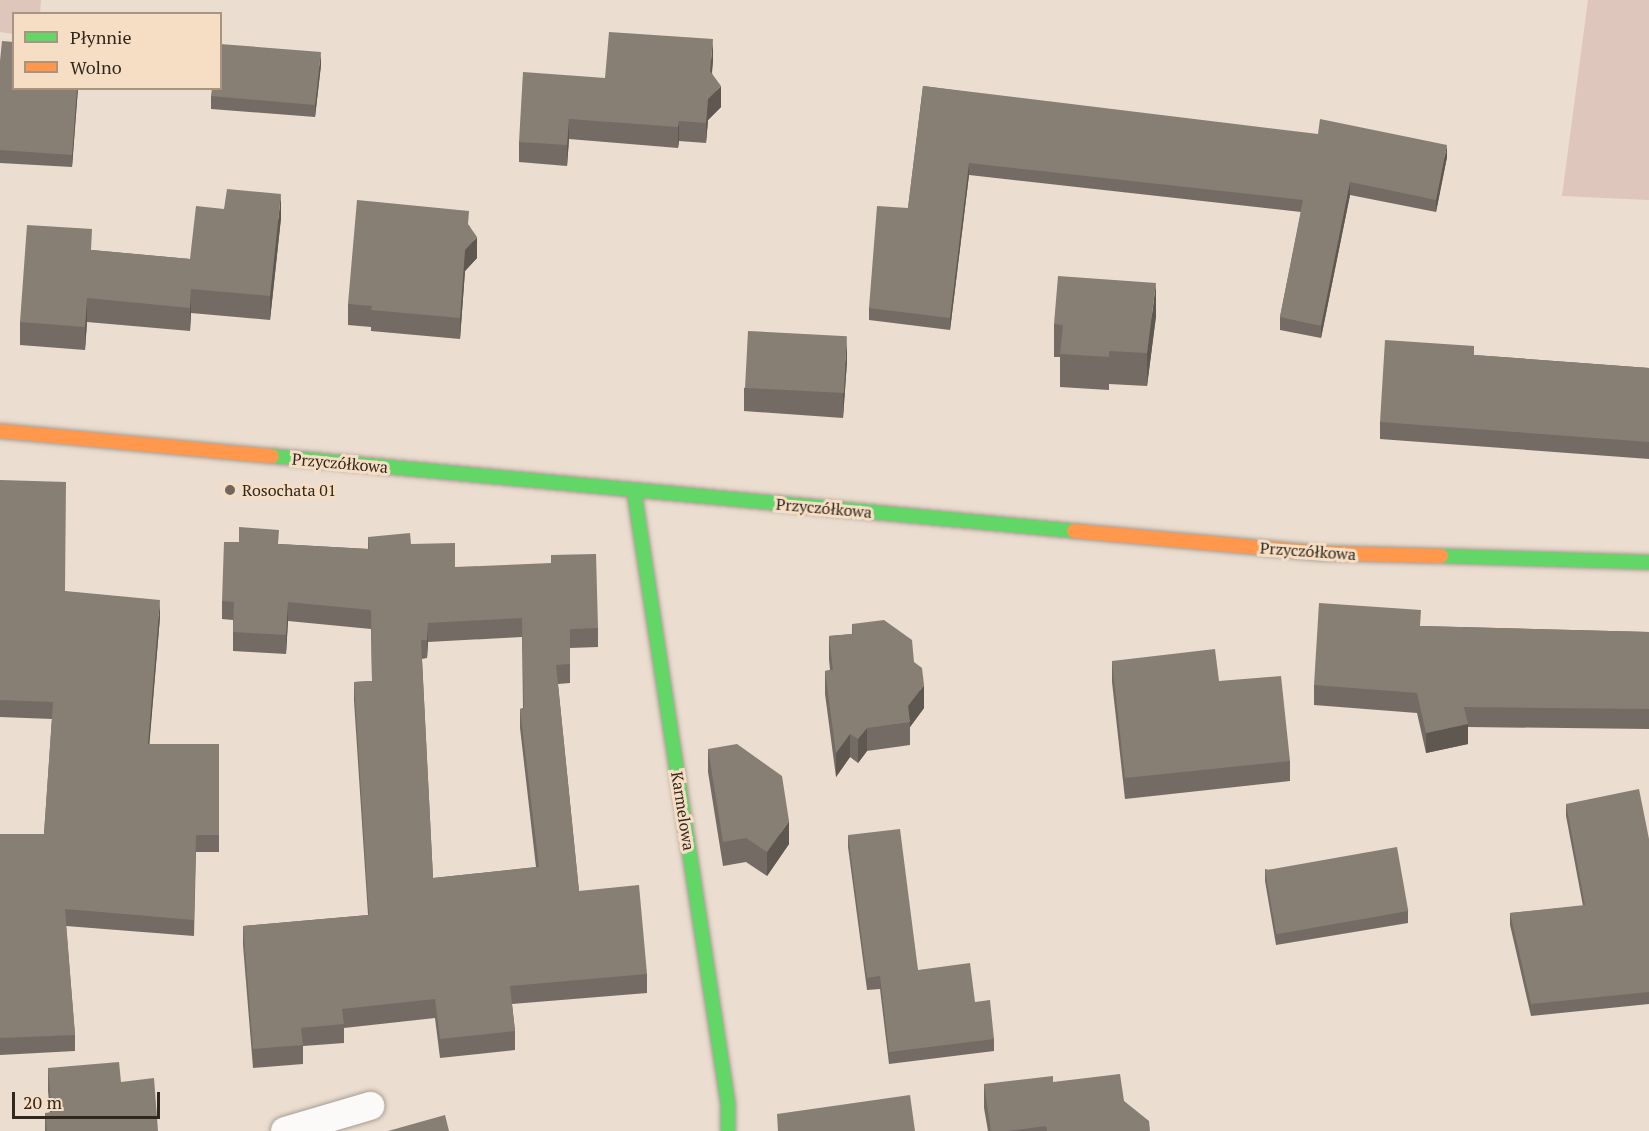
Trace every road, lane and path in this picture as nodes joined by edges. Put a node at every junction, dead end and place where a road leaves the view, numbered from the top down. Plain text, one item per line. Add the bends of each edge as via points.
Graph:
1 (0, 431) edge
2 (634, 491) junction
3 (1649, 562) edge
4 (370, 1106) dead end
5 (285, 1131) edge
6 (728, 1131) edge

1 - 2 street, Przyczółkowa
2 - 3 street, Przyczółkowa via 1320,553
2 - 6 street, Karmelowa via 728,1104
4 - 5 lane

